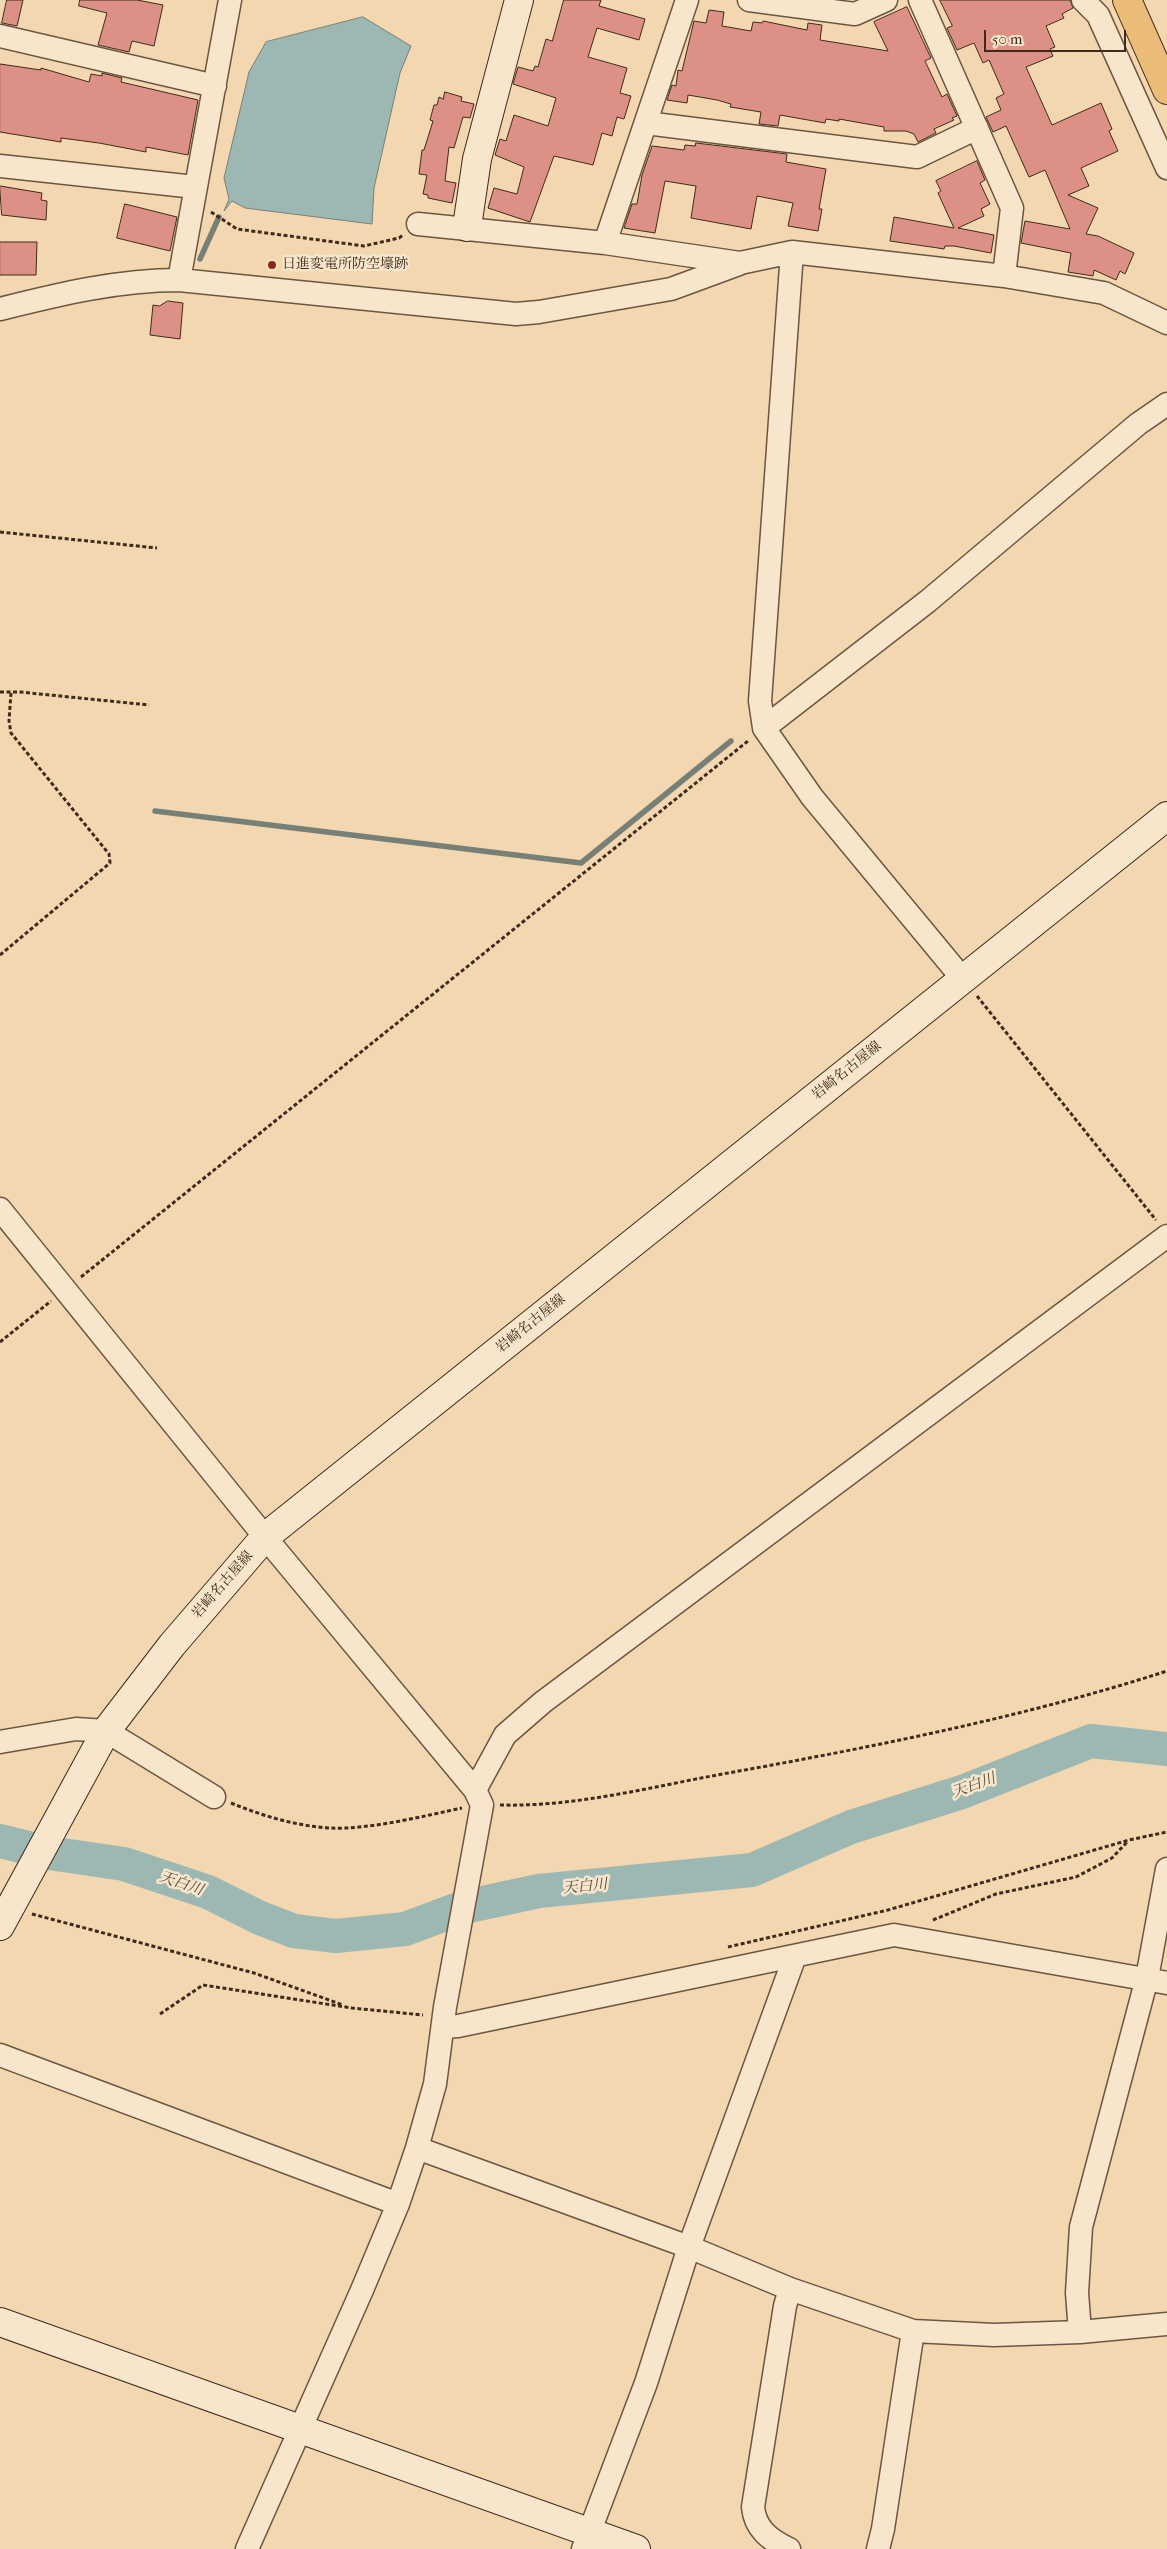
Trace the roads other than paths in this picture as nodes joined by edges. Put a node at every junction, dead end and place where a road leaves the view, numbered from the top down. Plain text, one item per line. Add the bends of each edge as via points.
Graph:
1 (230, 0) edge
2 (519, 0) edge
3 (687, 0) edge
4 (749, 0) edge
5 (886, 0) edge
6 (920, 0) edge
7 (1084, 0) edge
8 (1127, 0) edge
9 (0, 36) edge
10 (1126, 77) junction
11 (1163, 81) edge
12 (215, 86) junction
13 (646, 123) junction
14 (977, 128) junction
15 (0, 166) edge
16 (1167, 168) edge
17 (194, 194) junction
18 (418, 224) road end
19 (467, 227) junction
20 (605, 243) junction
21 (792, 252) junction
22 (740, 263) junction
23 (1004, 276) junction
24 (179, 280) junction
25 (0, 309) edge
26 (1167, 323) edge
27 (1167, 404) edge
28 (764, 728) junction
29 (1167, 816) edge
30 (962, 978) junction
31 (0, 1209) edge
32 (1166, 1237) edge
33 (264, 1537) junction
34 (106, 1732) junction
35 (0, 1742) edge
36 (214, 1797) road end
37 (479, 1803) junction
38 (1167, 1869) edge
39 (5, 1917) edge
40 (795, 1956) junction
41 (1157, 1981) edge
42 (444, 2017) junction
43 (0, 2055) edge
44 (417, 2148) junction
45 (398, 2204) junction
46 (689, 2247) junction
47 (790, 2289) junction
48 (0, 2322) edge
49 (1167, 2324) edge
50 (913, 2331) junction
51 (1080, 2332) junction
52 (300, 2429) junction
53 (586, 2541) edge
54 (247, 2549) edge
55 (636, 2549) edge
56 (789, 2549) edge
57 (878, 2549) edge

1 - 12 street
2 - 19 main road via 477,159
3 - 13 street
4 - 5 street via 855,14
6 - 14 street
7 - 10 street via 1098,15
8 - 11 highway
9 - 12 street
10 - 11 street
10 - 16 street
12 - 17 street
13 - 14 street via 917,157
13 - 20 street
14 - 23 street via 1012,208
15 - 17 street
17 - 24 street
18 - 19 street
19 - 20 street
20 - 22 street
21 - 22 street
21 - 23 street
21 - 28 street via 760,701
22 - 24 street via 671,289 516,314
23 - 26 street via 1104,293
24 - 25 street via 138,280
27 - 28 street via 1138,424 928,601
28 - 30 street via 812,797
29 - 30 main road, 岩崎名古屋線
30 - 33 main road, 岩崎名古屋線
31 - 33 street
32 - 37 street via 543,1702 505,1735
33 - 34 main road, 岩崎名古屋線 via 178,1638
33 - 37 street
34 - 35 street via 76,1729
34 - 36 street
34 - 39 main road, 岩崎名古屋線
37 - 42 street
38 - 41 street
40 - 41 street via 894,1934
40 - 42 street via 458,2026
40 - 46 street
41 - 51 street via 1080,2228 1077,2293
42 - 44 street via 435,2084
43 - 45 street
44 - 45 street
44 - 46 street
45 - 52 street
46 - 47 street
46 - 53 street via 646,2382
47 - 50 street
47 - 56 street via 753,2507 754,2519 764,2534
48 - 52 main road
49 - 51 street
50 - 51 street via 994,2335
50 - 57 street
52 - 53 main road
52 - 54 street
53 - 55 main road

